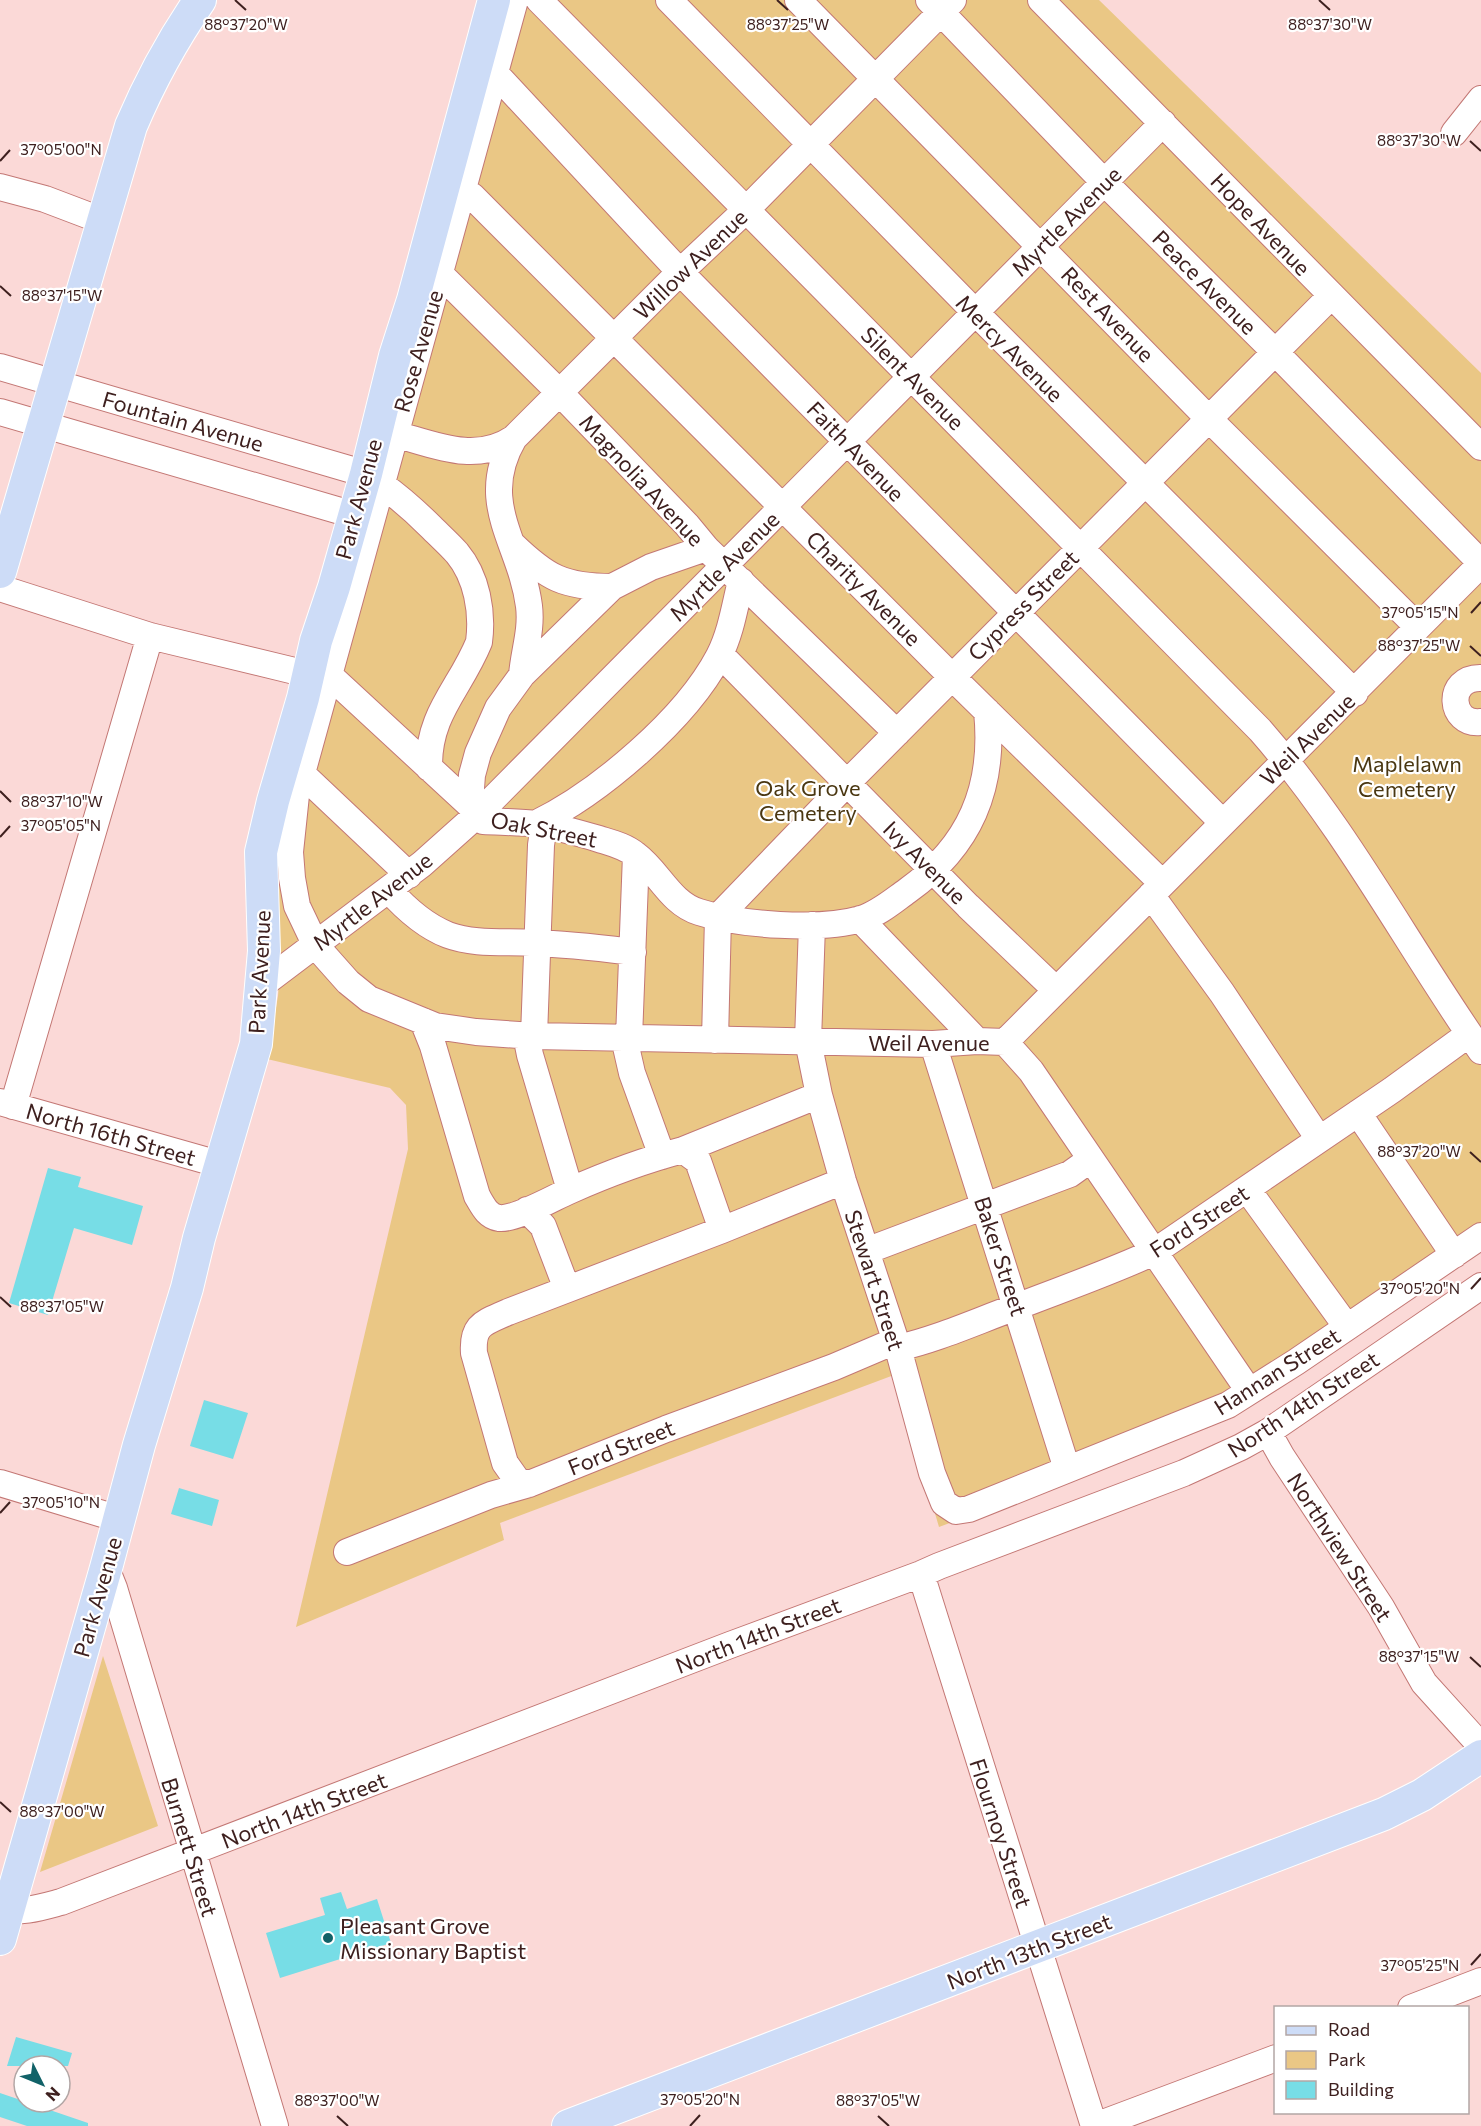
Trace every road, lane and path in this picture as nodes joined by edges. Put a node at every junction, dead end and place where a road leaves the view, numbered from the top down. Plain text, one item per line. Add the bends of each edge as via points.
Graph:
1 (200, 0) edge
2 (494, 0) edge
3 (515, 0) edge
4 (539, 0) edge
5 (669, 0) edge
6 (798, 0) edge
7 (1041, 0) edge
8 (941, 4) edge
9 (495, 73) junction
10 (876, 78) junction
11 (1481, 99) edge
12 (1163, 123) junction
13 (1454, 134) dead end
14 (810, 145) junction
15 (1104, 183) junction
16 (0, 188) edge
17 (463, 192) junction
18 (746, 210) junction
19 (103, 221) junction
20 (1041, 246) junction
21 (680, 272) junction
22 (440, 274) junction
23 (1331, 296) junction
24 (975, 312) junction
25 (614, 338) junction
26 (1274, 351) junction
27 (0, 367) edge
28 (911, 376) junction
29 (55, 384) junction
30 (559, 392) junction
31 (0, 412) edge
32 (1209, 418) junction
33 (43, 425) junction
34 (395, 434) junction
35 (514, 438) junction
36 (847, 442) junction
37 (1481, 447) edge
38 (373, 479) junction
39 (1145, 482) junction
40 (783, 506) junction
41 (354, 515) junction
42 (510, 541) junction
43 (1080, 547) junction
44 (706, 548) junction
45 (1481, 564) edge
46 (0, 572) edge
47 (733, 573) junction
48 (612, 587) junction
49 (0, 588) edge
50 (1015, 613) junction
51 (1418, 627) junction
52 (150, 636) junction
53 (720, 654) junction
54 (318, 674) junction
55 (522, 675) junction
56 (952, 677) junction
57 (1481, 678) edge
58 (1354, 693) junction
59 (987, 711) junction
60 (1481, 722) edge
61 (897, 733) junction
62 (1285, 759) junction
63 (429, 768) junction
64 (301, 773) junction
65 (847, 783) junction
66 (475, 811) junction
67 (1223, 823) junction
68 (539, 824) junction
69 (636, 855) junction
70 (934, 871) junction
71 (399, 882) junction
72 (1157, 889) junction
73 (718, 917) junction
74 (860, 919) junction
75 (812, 925) junction
76 (537, 943) junction
77 (316, 946) junction
78 (633, 952) junction
79 (263, 984) junction
80 (1056, 990) junction
81 (423, 1021) junction
82 (530, 1035) junction
83 (627, 1038) junction
84 (715, 1040) junction
85 (808, 1041) junction
86 (978, 1041) junction
87 (1005, 1042) junction
88 (1475, 1042) edge
89 (933, 1044) junction
90 (819, 1095) junction
91 (6, 1104) edge
92 (1358, 1113) junction
93 (1319, 1139) junction
94 (672, 1153) junction
95 (1091, 1160) junction
96 (222, 1165) junction
97 (843, 1181) junction
98 (1247, 1188) junction
99 (570, 1190) junction
100 (985, 1207) junction
101 (515, 1214) junction
102 (722, 1230) junction
103 (1481, 1236) edge
104 (866, 1251) junction
105 (1154, 1252) junction
106 (1454, 1255) junction
107 (1481, 1286) edge
108 (567, 1289) junction
109 (1017, 1306) junction
110 (1347, 1327) junction
111 (896, 1344) junction
112 (1249, 1391) junction
113 (1268, 1432) junction
114 (1067, 1468) junction
115 (0, 1483) edge
116 (529, 1484) junction
117 (956, 1511) joint
118 (119, 1519) junction
119 (347, 1552) dead end
120 (106, 1568) junction
121 (921, 1574) junction
122 (1481, 1746) edge
123 (1481, 1756) edge
124 (192, 1853) junction
125 (3, 1920) edge
126 (1038, 1948) junction
127 (1481, 1981) edge
128 (1414, 2006) edge
129 (1274, 2058) edge
130 (275, 2126) edge
131 (568, 2126) edge
132 (1094, 2126) edge

1 - 19 main road via 152,76 131,126
2 - 38 main road, Park Avenue via 395,356
3 - 9 street, Rose Avenue
4 - 18 street, Silent Avenue
5 - 14 street, Mercy Avenue
6 - 10 street, Rest Avenue
7 - 12 street, Hope Avenue
8 - 10 street, Willow Avenue
8 - 15 street, Peace Avenue
9 - 17 street, Rose Avenue
9 - 21 street, Faith Avenue
10 - 14 street, Willow Avenue
10 - 20 street, Rest Avenue
11 - 13 street
12 - 15 street, Myrtle Avenue
12 - 23 street, Hope Avenue
14 - 18 street, Willow Avenue
14 - 24 street, Mercy Avenue
15 - 20 street, Myrtle Avenue
15 - 26 street, Peace Avenue
16 - 19 street via 45,199
17 - 22 street, Rose Avenue
17 - 25 street, Charity Avenue via 472,196
18 - 21 street, Willow Avenue
18 - 28 street, Silent Avenue
19 - 29 main road
20 - 24 street, Myrtle Avenue
20 - 32 street, Rest Avenue
21 - 25 street, Willow Avenue
21 - 36 street, Faith Avenue
22 - 30 street, Magnolia Avenue
22 - 34 street, Rose Avenue
23 - 26 street, Cypress Street
23 - 37 street, Hope Avenue
24 - 28 street, Myrtle Avenue
24 - 39 street, Mercy Avenue
25 - 30 street, Willow Avenue
25 - 40 street, Charity Avenue
26 - 32 street, Cypress Street
26 - 45 street, Peace Avenue
27 - 29 street, Fountain Avenue
28 - 36 street, Myrtle Avenue
28 - 43 street, Silent Avenue
29 - 33 main road
29 - 38 street, Fountain Avenue
30 - 35 street, Willow Avenue
30 - 44 street, Magnolia Avenue
31 - 33 street, Fountain Avenue
32 - 39 street, Cypress Street
32 - 51 street, Rest Avenue
33 - 41 street, Fountain Avenue
33 - 46 main road
34 - 35 street, Willow Avenue via 464,452 489,450
34 - 38 street, Rose Avenue
35 - 42 street via 501,467 498,496
36 - 40 street, Myrtle Avenue
36 - 50 street, Faith Avenue
38 - 41 main road, Park Avenue
38 - 54 street, Rose Avenue
38 - 63 street via 399,497 458,554 471,577 479,606 479,642 434,727
39 - 43 street, Cypress Street
39 - 58 street, Mercy Avenue
40 - 47 street, Myrtle Avenue
40 - 56 street, Charity Avenue
41 - 54 main road, Park Avenue
42 - 48 street via 533,564 563,581 577,586
42 - 55 street via 529,606 529,637
43 - 50 street, Cypress Street
43 - 62 street, Silent Avenue
44 - 47 street, Magnolia Avenue
44 - 48 street via 651,567
45 - 51 street, Weil Avenue
47 - 53 street via 735,605
47 - 61 street, Magnolia Avenue
47 - 66 street, Myrtle Avenue
48 - 55 street
49 - 52 street
50 - 56 street, Cypress Street
50 - 67 street, Faith Avenue
51 - 58 street, Weil Avenue
52 - 54 street
52 - 91 street
53 - 65 street, Ivy Avenue
53 - 68 street via 691,698 635,753
54 - 63 street, Oak Street
54 - 64 street, Rose Avenue
54 - 79 main road, Park Avenue via 303,698 261,852
55 - 66 street via 498,708 478,753 470,801
56 - 59 street, Charity Avenue
56 - 61 street, Cypress Street
57 - 60 street via 1470,678 1460,685 1455,696 1456,708 1463,718
58 - 62 street, Weil Avenue
59 - 70 street, Oak Street via 986,781 957,843
59 - 72 street, Charity Avenue
61 - 65 street, Cypress Street
62 - 67 street, Weil Avenue
62 - 88 street, Silent Avenue via 1331,822
63 - 66 street, Oak Street
64 - 71 street
64 - 77 street, Rose Avenue via 290,852 297,906
65 - 70 street, Ivy Avenue
65 - 73 street, Cypress Street
66 - 68 street, Oak Street via 483,821
66 - 71 street, Myrtle Avenue
67 - 72 street, Weil Avenue
68 - 69 street, Oak Street via 619,845
68 - 76 street
69 - 73 street, Oak Street via 684,906
69 - 78 street
70 - 74 street, Oak Street via 889,904
70 - 80 street, Ivy Avenue
71 - 76 street via 398,900 426,924 447,935
71 - 77 street, Myrtle Avenue
72 - 80 street, Weil Avenue
72 - 93 street, Charity Avenue
73 - 75 street, Oak Street
73 - 84 street
74 - 75 street, Oak Street
74 - 86 street
75 - 85 street, Stewart Street
76 - 78 street
76 - 82 street
77 - 79 street, Myrtle Avenue
77 - 81 street, Weil Avenue via 369,999
78 - 83 street
79 - 96 main road, Park Avenue via 256,1044
80 - 87 street, Weil Avenue
81 - 82 street, Weil Avenue via 455,1029
81 - 101 street via 477,1196 491,1216
82 - 83 street, Weil Avenue
82 - 99 street via 530,1054
83 - 84 street, Weil Avenue
83 - 94 street via 632,1073
84 - 85 street, Weil Avenue
85 - 89 street, Weil Avenue
85 - 90 street, Stewart Street
86 - 87 street, Weil Avenue
86 - 89 street, Weil Avenue
87 - 95 street via 1031,1071
88 - 92 street, Ford Street
89 - 100 street, Baker Street
90 - 94 street
90 - 97 street, Stewart Street
91 - 96 street, North 16th Street
92 - 93 street, Ford Street
92 - 106 street
93 - 98 street, Ford Street
94 - 99 street
94 - 102 street via 698,1161
95 - 100 street via 1071,1174
95 - 105 street
96 - 118 main road, Park Avenue
97 - 102 street
97 - 104 street, Stewart Street
98 - 105 street, Ford Street
98 - 110 street
99 - 101 street
100 - 104 street
100 - 109 street, Baker Street
101 - 108 street via 543,1226
102 - 108 street
103 - 106 street, Hannan Street
104 - 111 street, Stewart Street
105 - 109 street, Ford Street
105 - 112 street
106 - 110 street, Hannan Street
107 - 113 street, North 14th Street
108 - 116 street via 487,1322 473,1339 505,1463 517,1480
109 - 111 street, Ford Street via 916,1344
109 - 114 street, Baker Street
110 - 112 street, Hannan Street
111 - 116 street, Ford Street
111 - 117 street, Stewart Street via 932,1473 944,1503
112 - 114 street, Hannan Street via 1198,1418
113 - 121 street, North 14th Street via 1184,1473
113 - 122 street, Northview Street via 1381,1607 1424,1683
114 - 117 street, Hannan Street
115 - 118 street
116 - 119 street, Ford Street
118 - 120 main road, Park Avenue
120 - 124 street, Burnett Street
120 - 125 main road, Park Avenue
121 - 124 street, North 14th Street
121 - 126 street, Flournoy Street
123 - 126 main road, North 13th Street via 1422,1795 1384,1814
124 - 125 street, North 14th Street
124 - 130 street, Burnett Street
126 - 131 main road, North 13th Street
126 - 132 street, Flournoy Street
127 - 128 street
129 - 132 street

